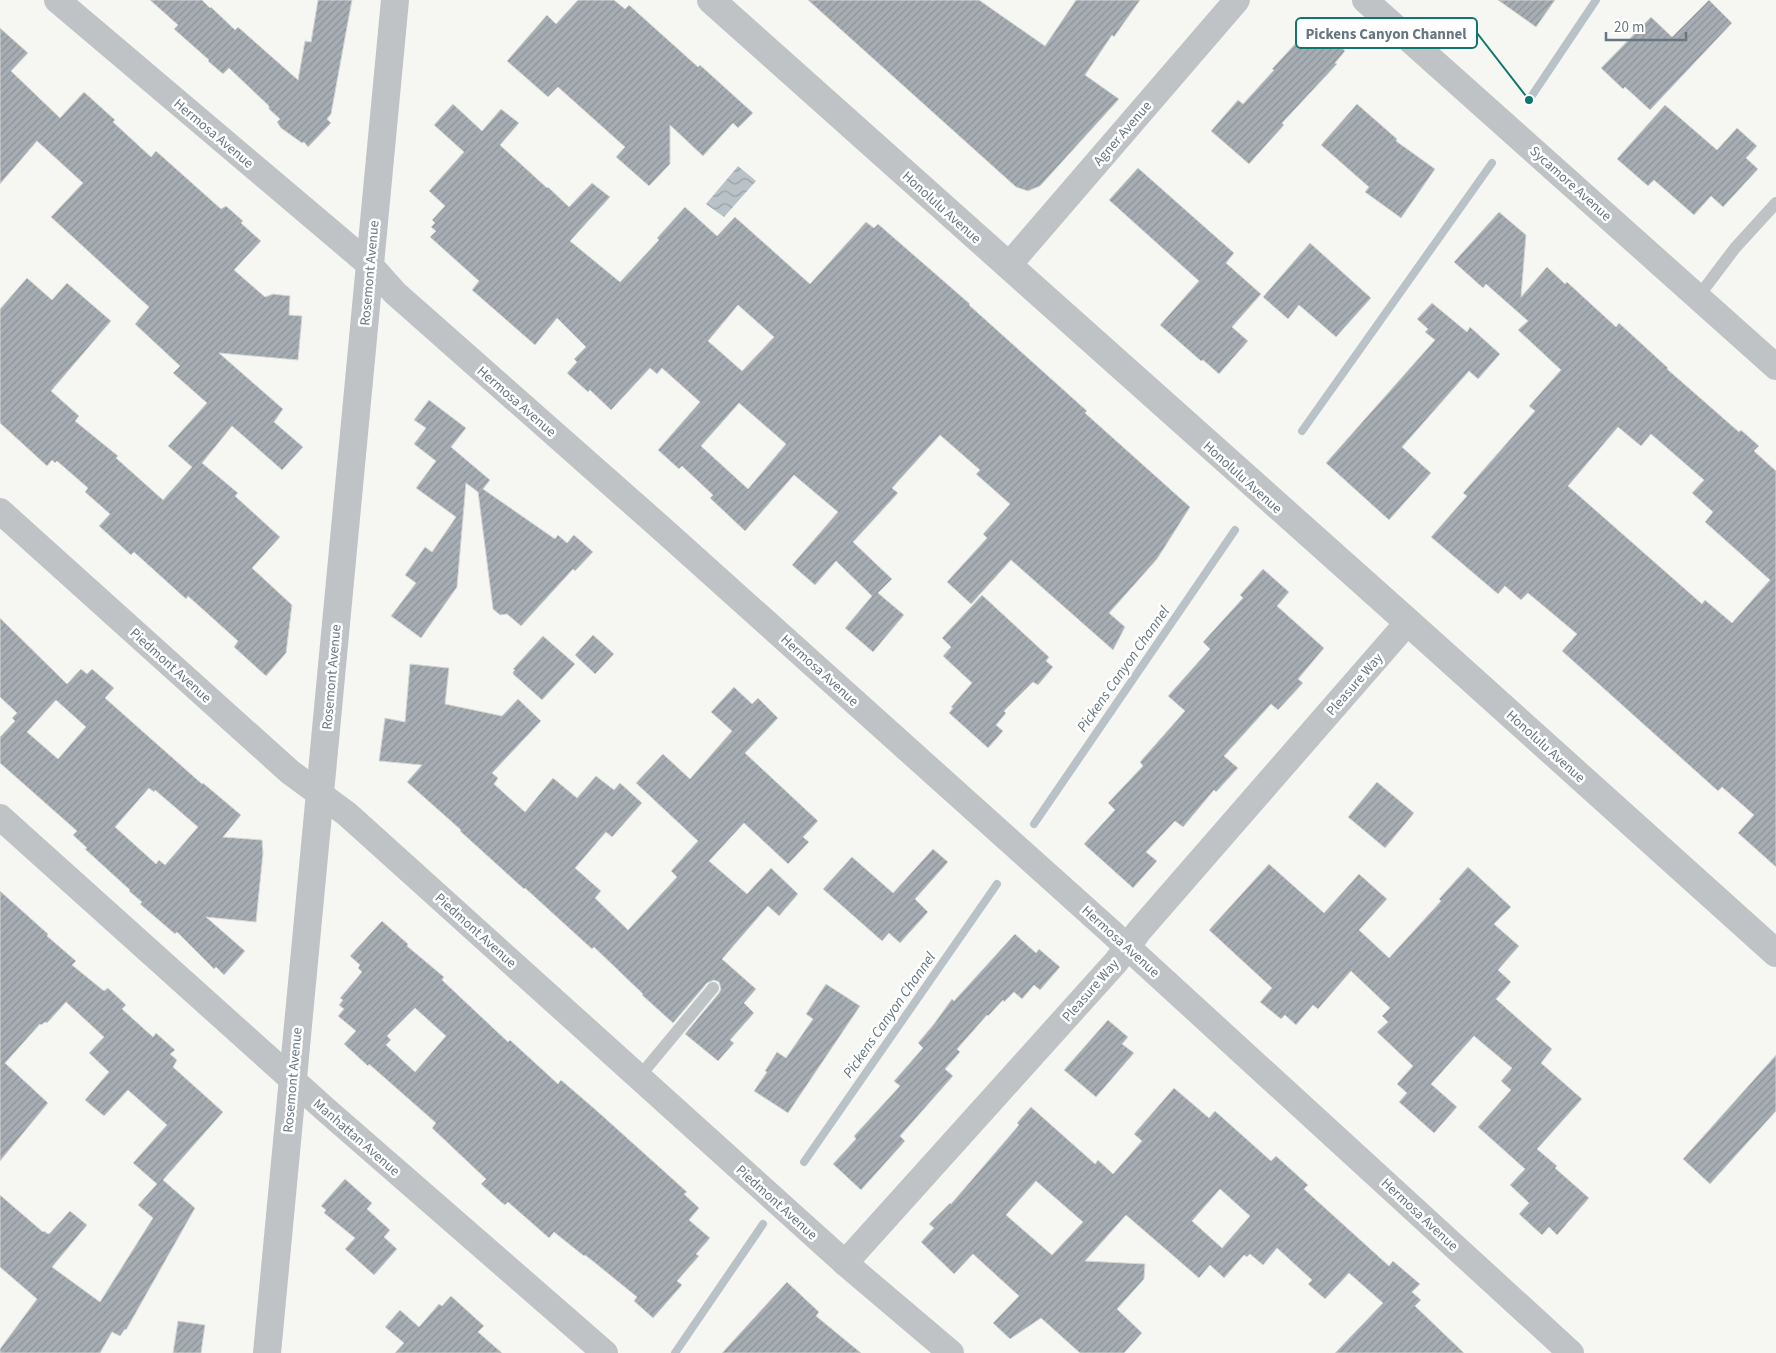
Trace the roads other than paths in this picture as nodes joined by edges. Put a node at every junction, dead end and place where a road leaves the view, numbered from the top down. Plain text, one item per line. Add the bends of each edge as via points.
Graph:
1 (57, 0) edge
2 (395, 0) edge
3 (710, 0) edge
4 (1237, 0) edge
5 (1365, 0) edge
6 (1776, 203) edge
7 (370, 265) junction
8 (1008, 266) junction
9 (1698, 297) junction
10 (1776, 367) edge
11 (0, 510) edge
12 (1408, 622) junction
13 (320, 794) junction
14 (0, 817) edge
15 (1127, 946) junction
16 (1776, 953) edge
17 (713, 988) dead end
18 (640, 1077) junction
19 (292, 1079) junction
20 (845, 1263) junction
21 (268, 1352) edge
22 (605, 1353) edge
23 (951, 1353) edge
24 (1571, 1353) edge

1 - 7 street, Hermosa Avenue
2 - 7 street, Rosemont Avenue
3 - 8 street, Honolulu Avenue
4 - 8 street, Agner Avenue
5 - 9 street, Sycamore Avenue
6 - 9 lane via 1735,248
7 - 13 street, Rosemont Avenue
7 - 15 street, Hermosa Avenue via 395,293
8 - 12 street, Honolulu Avenue
9 - 10 street, Sycamore Avenue
11 - 13 street, Piedmont Avenue via 290,772
12 - 15 street, Pleasure Way
12 - 16 street, Honolulu Avenue
13 - 18 street, Piedmont Avenue via 347,814
13 - 19 street, Rosemont Avenue
14 - 19 street, Manhattan Avenue
15 - 20 street, Pleasure Way
15 - 24 street, Hermosa Avenue
17 - 18 lane
18 - 20 street, Piedmont Avenue
19 - 21 street, Rosemont Avenue
19 - 22 street, Manhattan Avenue
20 - 23 street, Piedmont Avenue

